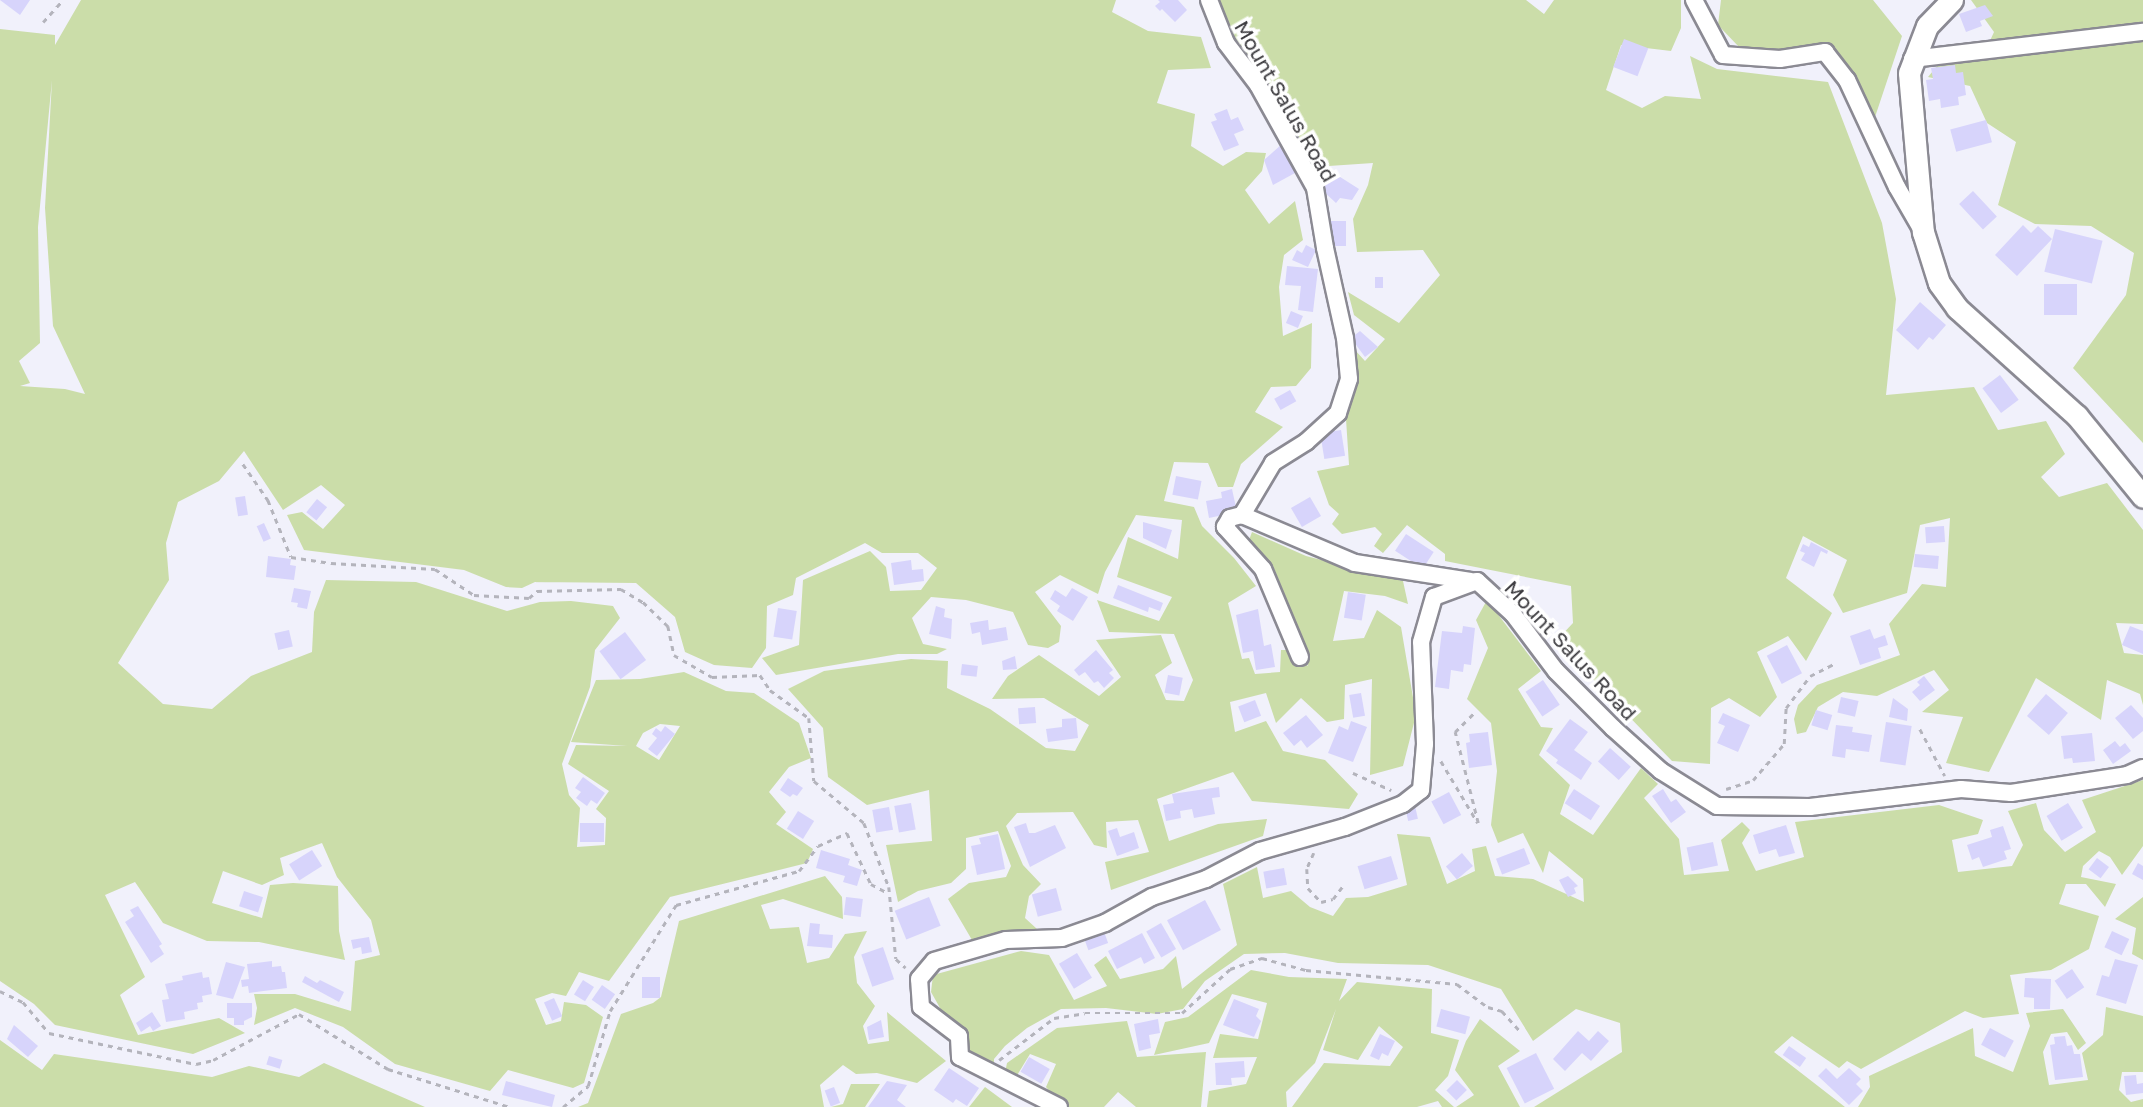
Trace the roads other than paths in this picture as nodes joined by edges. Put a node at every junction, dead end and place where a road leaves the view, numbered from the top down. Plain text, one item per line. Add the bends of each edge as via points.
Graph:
1 (1209, 0) edge
2 (1694, 0) edge
3 (1952, 0) edge
4 (2143, 32) edge
5 (1912, 59) junction
6 (1923, 232) junction
7 (2143, 498) edge
8 (1242, 515) junction
9 (1477, 581) junction
10 (1300, 657) dead end
11 (2143, 768) edge
12 (1059, 1107) edge

1 - 8 street, Mount Salus Road via 1226,43 1258,86 1315,188 1349,379 1338,413 1273,463
2 - 6 street via 1723,55 1780,59 1825,52 1847,80
3 - 5 main road via 1927,26
4 - 5 street
5 - 6 main road via 1909,73
6 - 7 main road via 1939,283 1957,308 2077,416
8 - 9 street via 1355,562
8 - 10 street, Mount Salus Road via 1230,518 1225,527 1262,569
9 - 11 street, Mount Salus Road via 1513,614 1556,671 1613,728 1661,771 1717,806 1810,807 1952,790 2011,793 2127,775
9 - 12 street, Mount Salus Road via 1434,597 1421,642 1425,744 1421,790 1403,804 1261,850 1206,879 1152,897 1105,923 1062,938 1006,940 934,961 919,979 921,1007 959,1036 961,1057

